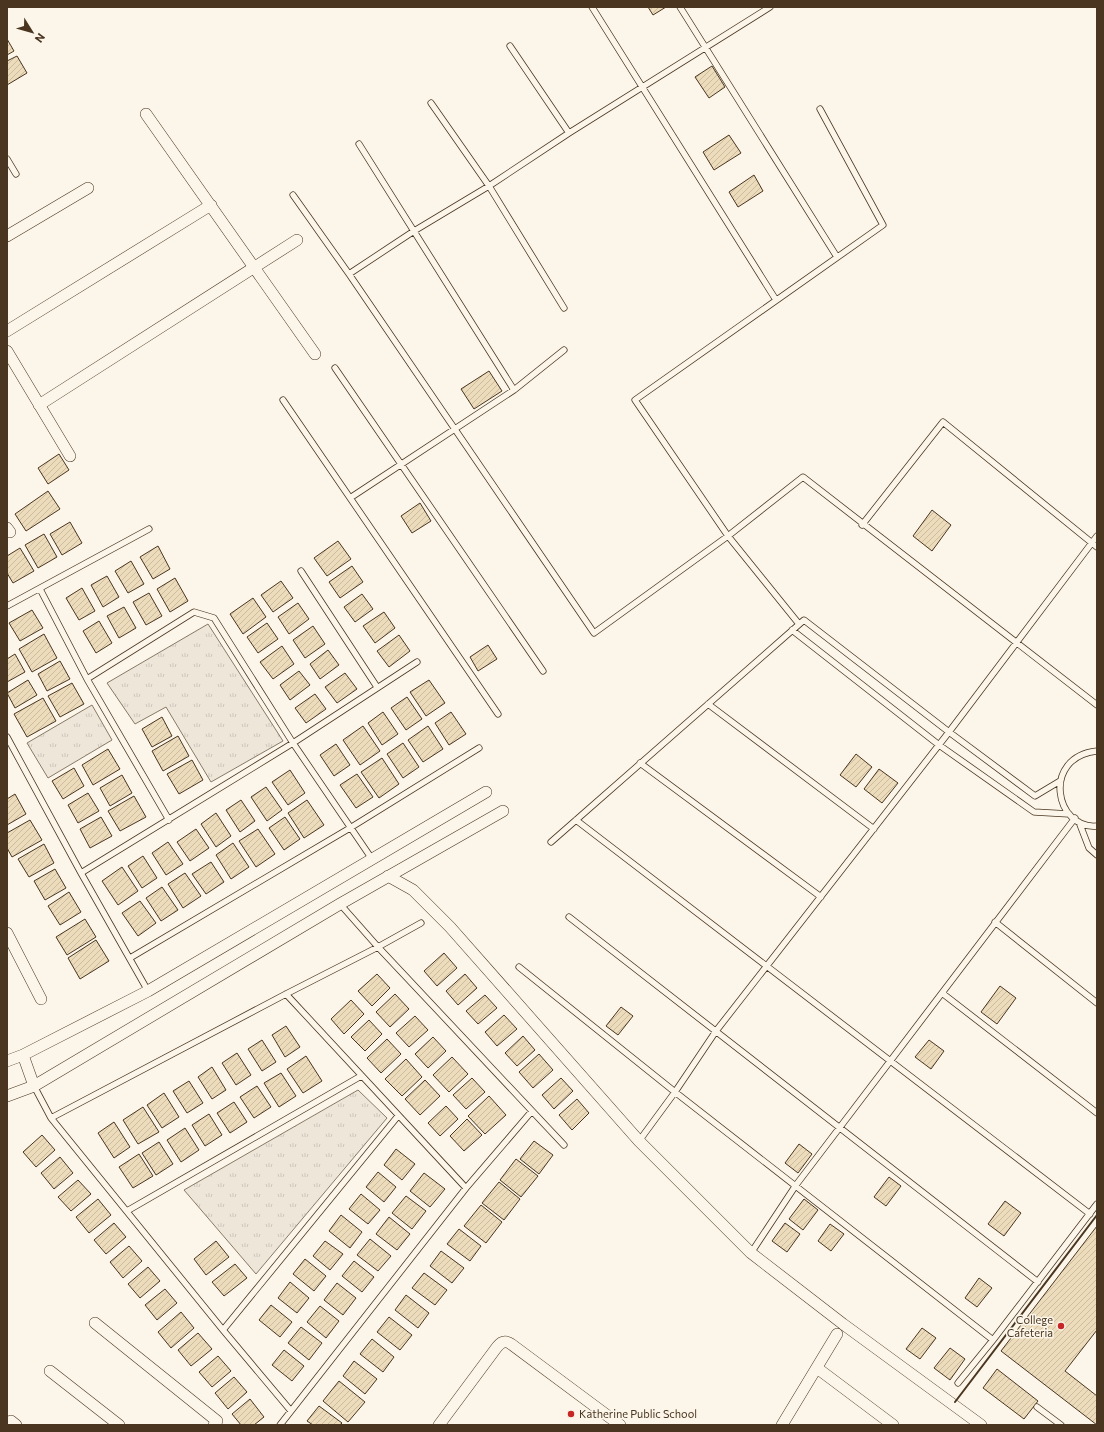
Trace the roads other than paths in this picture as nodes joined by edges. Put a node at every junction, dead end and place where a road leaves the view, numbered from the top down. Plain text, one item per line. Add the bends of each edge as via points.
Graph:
1 (592, 7) edge
2 (680, 7) edge
3 (756, 7) edge
4 (770, 7) edge
5 (760, 14) junction
6 (510, 46) dead end
7 (706, 47) junction
8 (643, 87) junction
9 (431, 103) dead end
10 (820, 109) dead end
11 (146, 114) dead end
12 (569, 133) junction
13 (359, 144) dead end
14 (7, 159) edge
15 (16, 174) dead end
16 (489, 186) junction
17 (88, 188) dead end
18 (293, 195) dead end
19 (210, 206) junction
20 (414, 231) junction
21 (7, 236) edge
22 (297, 240) dead end
23 (837, 257) junction
24 (254, 267) junction
25 (349, 274) junction
26 (776, 300) junction
27 (564, 308) dead end
28 (7, 331) edge
29 (564, 350) dead end
30 (7, 351) edge
31 (315, 354) dead end
32 (335, 368) dead end
33 (514, 390) junction
34 (283, 400) dead end
35 (39, 405) junction
36 (454, 429) junction
37 (70, 456) dead end
38 (401, 464) junction
39 (350, 498) junction
40 (862, 525) junction
41 (149, 528) dead end
42 (728, 536) junction
43 (1097, 536) edge
44 (1091, 542) junction
45 (1097, 547) edge
46 (301, 572) dead end
47 (40, 588) junction
48 (7, 606) edge
49 (799, 624) junction
50 (792, 630) junction
51 (1016, 643) junction
52 (417, 662) dead end
53 (543, 671) dead end
54 (87, 679) junction
55 (378, 687) junction
56 (708, 704) junction
57 (1097, 705) edge
58 (498, 714) dead end
59 (949, 732) junction
60 (7, 737) edge
61 (293, 743) junction
62 (939, 745) junction
63 (479, 748) dead end
64 (1097, 750) edge
65 (640, 763) junction
66 (1060, 781) junction
67 (486, 792) dead end
68 (503, 811) dead end
69 (1069, 814) junction
70 (169, 820) junction
71 (576, 820) junction
72 (1077, 820) junction
73 (1097, 826) edge
74 (350, 828) junction
75 (874, 829) junction
76 (551, 842) dead end
77 (1097, 855) edge
78 (372, 859) junction
79 (81, 873) junction
80 (388, 876) junction
81 (821, 897) junction
82 (340, 904) junction
83 (569, 918) dead end
84 (995, 922) junction
85 (421, 923) dead end
86 (8, 939) edge
87 (378, 947) junction
88 (130, 958) junction
89 (519, 967) dead end
90 (766, 967) junction
91 (148, 991) junction
92 (942, 993) junction
93 (286, 994) junction
94 (41, 998) dead end
95 (1097, 1003) edge
96 (716, 1031) junction
97 (23, 1055) junction
98 (7, 1061) edge
99 (890, 1061) junction
100 (361, 1076) junction
101 (34, 1086) junction
102 (675, 1092) junction
103 (7, 1096) edge
104 (532, 1111) junction
105 (1097, 1113) edge
106 (398, 1116) junction
107 (52, 1118) junction
108 (839, 1128) junction
109 (639, 1141) junction
110 (564, 1144) dead end
111 (796, 1185) junction
112 (466, 1188) junction
113 (1097, 1204) edge
114 (127, 1211) junction
115 (1090, 1214) junction
116 (751, 1253) junction
117 (1038, 1282) junction
118 (95, 1323) dead end
119 (223, 1330) junction
120 (837, 1334) dead end
121 (993, 1340) junction
122 (817, 1368) junction
123 (50, 1371) dead end
124 (958, 1383) dead end
125 (1037, 1407) dead end
126 (291, 1411) junction
127 (119, 1425) edge
128 (214, 1425) edge
129 (280, 1425) edge
130 (439, 1425) edge
131 (620, 1425) edge
132 (782, 1425) edge
133 (893, 1425) edge
134 (981, 1425) edge
135 (1060, 1425) edge

1 - 8 lane
2 - 7 lane
3 - 5 lane
4 - 5 lane
5 - 7 lane
6 - 12 lane
7 - 8 lane
7 - 23 lane
8 - 12 lane
8 - 26 lane
9 - 16 lane
10 - 23 lane via 882,225
11 - 19 street
12 - 16 lane
13 - 20 lane
14 - 15 lane
16 - 20 lane
16 - 27 lane
17 - 21 street
18 - 25 lane
19 - 24 street
19 - 28 street
20 - 25 lane
20 - 33 lane
22 - 24 street
23 - 26 lane
24 - 31 street
24 - 35 street
25 - 36 lane
26 - 42 lane via 635,400
29 - 33 lane
30 - 35 street
32 - 38 lane
33 - 36 lane
34 - 39 lane
35 - 37 street
36 - 38 lane
36 - 42 lane via 594,633
38 - 39 lane
38 - 53 lane
39 - 58 lane
40 - 42 lane via 803,477
40 - 44 lane via 943,422
40 - 51 lane
41 - 47 lane
42 - 49 lane
43 - 44 lane
44 - 45 lane
44 - 51 lane
46 - 55 lane
47 - 48 lane
47 - 54 lane
49 - 50 lane
49 - 59 lane via 804,620
50 - 56 lane
50 - 62 lane
51 - 57 lane
51 - 59 lane
52 - 55 lane
54 - 61 lane via 194,612 214,618
54 - 70 lane
55 - 61 lane
56 - 65 lane
56 - 75 lane
59 - 62 lane
59 - 66 lane via 1035,796
60 - 79 lane
61 - 70 lane
61 - 74 lane
62 - 69 lane via 1034,812
62 - 75 lane
63 - 74 lane
64 - 66 lane via 1087,751 1074,759 1065,769
65 - 71 lane
65 - 81 lane
66 - 69 lane via 1061,798
67 - 78 street
68 - 80 street
69 - 72 lane
70 - 79 lane
71 - 76 lane
71 - 90 lane
72 - 73 lane
72 - 77 lane via 1089,848
72 - 84 lane
74 - 78 lane
74 - 88 lane
75 - 81 lane
78 - 91 street
79 - 88 lane
80 - 82 street
80 - 109 street via 413,890 450,927
81 - 90 lane
82 - 87 lane
82 - 101 street
83 - 96 lane
84 - 92 lane
84 - 95 lane
85 - 87 lane
86 - 94 street
87 - 93 lane
87 - 104 lane
88 - 91 lane
89 - 102 lane
90 - 96 lane
90 - 99 lane
91 - 97 street
92 - 99 lane
92 - 105 lane
93 - 100 lane
93 - 107 lane
96 - 102 lane
96 - 108 lane
97 - 98 street
97 - 101 street
99 - 108 lane
99 - 115 lane
100 - 106 lane
100 - 114 lane
101 - 103 street
101 - 107 lane
102 - 109 lane
102 - 111 lane
104 - 110 lane
104 - 112 lane
106 - 112 lane
106 - 119 lane
107 - 114 lane
108 - 111 lane
108 - 117 lane
109 - 116 street
111 - 116 lane
111 - 121 lane
112 - 126 lane
113 - 115 lane
114 - 119 lane
115 - 117 lane
116 - 134 street
117 - 121 lane
118 - 128 street via 217,1421
119 - 126 lane
120 - 122 street
121 - 124 lane
122 - 132 street
122 - 133 street
123 - 127 street
125 - 135 lane
126 - 129 lane
130 - 131 street via 497,1347 506,1342

